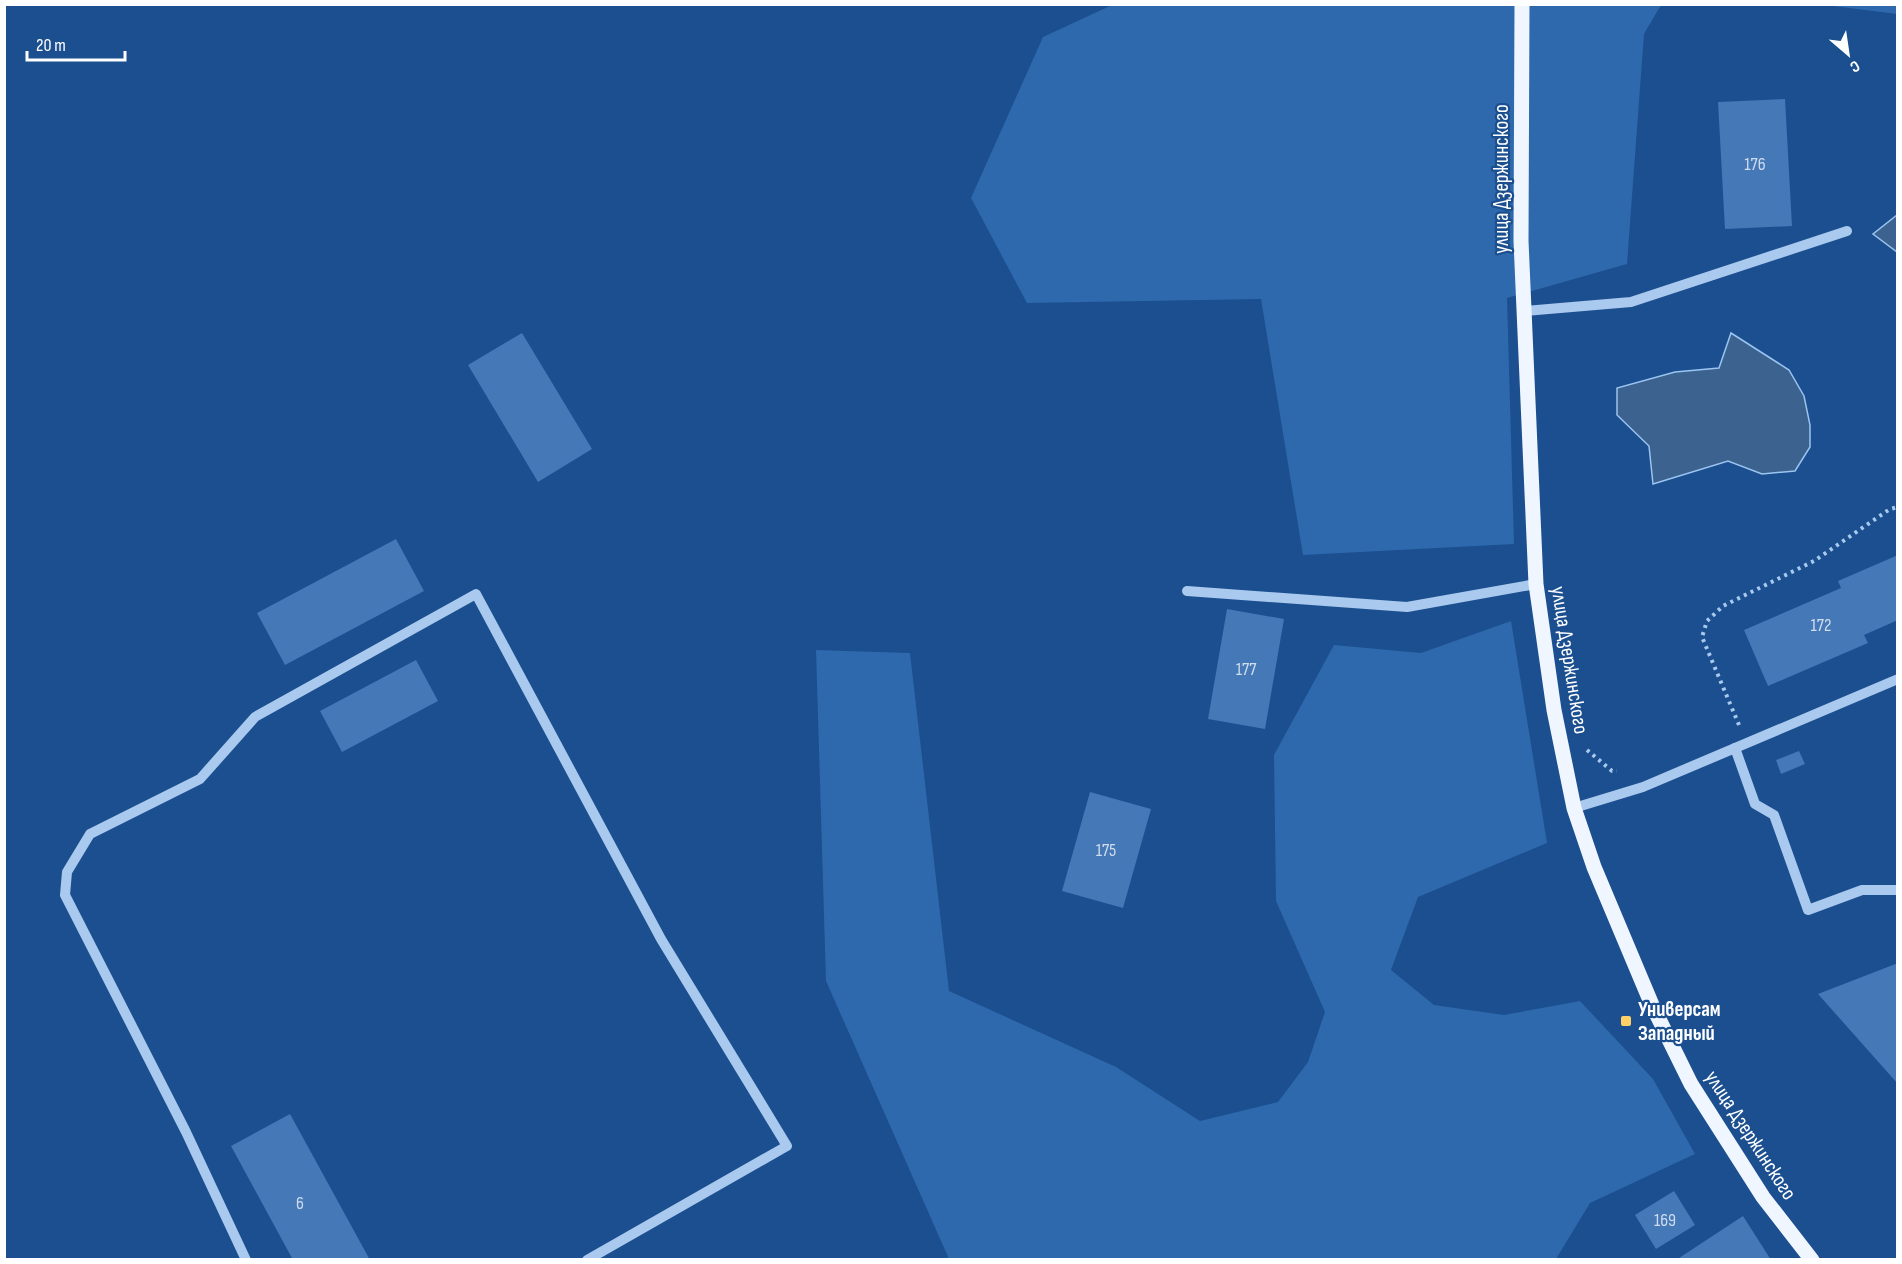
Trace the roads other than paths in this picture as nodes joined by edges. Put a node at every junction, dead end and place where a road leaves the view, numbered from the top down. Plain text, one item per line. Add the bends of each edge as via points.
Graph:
1 (1522, 4) edge
2 (1847, 231) dead end
3 (1525, 311) junction
4 (1536, 584) junction
5 (1187, 591) dead end
6 (1898, 679) edge
7 (1735, 748) junction
8 (1574, 808) junction
9 (1898, 890) edge
10 (246, 1260) edge
11 (587, 1260) edge
12 (1812, 1260) edge

1 - 3 main road, улица Дзержинского via 1521,230
2 - 3 street via 1631,302
3 - 4 main road, улица Дзержинского
4 - 5 street via 1407,607
4 - 8 main road, улица Дзержинского via 1554,710
6 - 7 street
7 - 8 street via 1643,787
7 - 9 street via 1755,804 1774,815 1808,910 1862,890
8 - 12 main road, улица Дзержинского via 1594,867 1652,1005 1691,1084 1763,1197
10 - 11 street via 181,1122 65,895 68,872 90,834 200,779 255,717 476,594 661,939 787,1146

